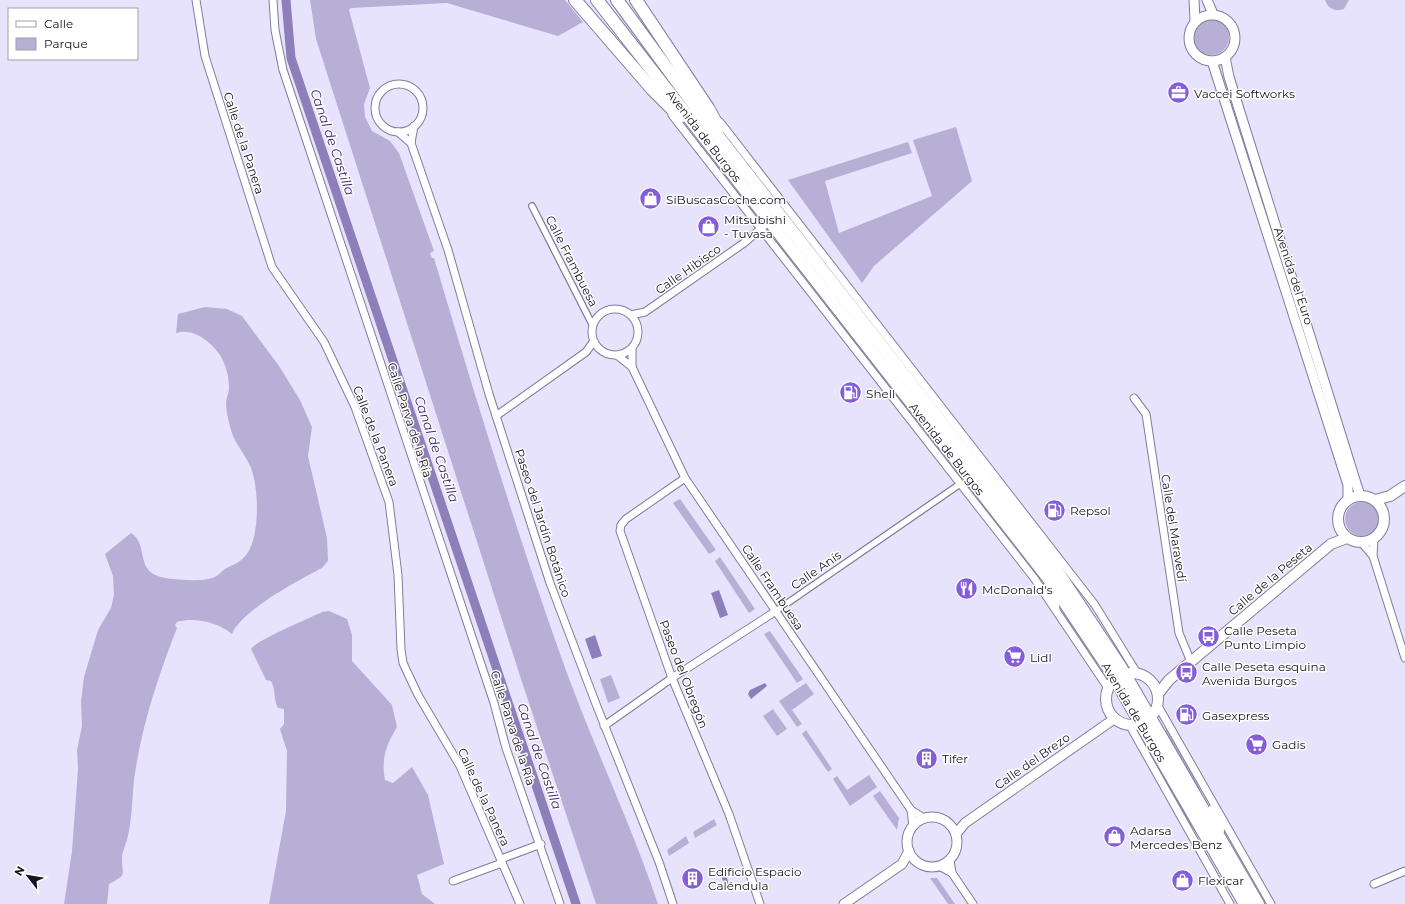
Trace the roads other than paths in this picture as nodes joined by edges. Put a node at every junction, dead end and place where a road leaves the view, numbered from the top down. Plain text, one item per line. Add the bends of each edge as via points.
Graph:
1 (196, 0) edge
2 (273, 0) edge
3 (575, 0) edge
4 (597, 0) edge
5 (617, 0) edge
6 (636, 0) edge
7 (1194, 0) edge
8 (1207, 0) edge
9 (1213, 14) junction
10 (1195, 21) junction
11 (1225, 57) junction
12 (1212, 61) junction
13 (652, 89) junction
14 (708, 108) junction
15 (414, 126) junction
16 (398, 132) junction
17 (411, 142) junction
18 (712, 147) junction
19 (731, 152) junction
20 (532, 206) dead end
21 (797, 220) junction
22 (769, 221) junction
23 (827, 295) junction
24 (859, 299) junction
25 (645, 312) junction
26 (631, 315) junction
27 (593, 326) junction
28 (638, 327) junction
29 (845, 337) junction
30 (594, 342) junction
31 (883, 347) junction
32 (600, 349) junction
33 (632, 349) junction
34 (586, 352) junction
35 (618, 356) junction
36 (632, 367) junction
37 (910, 382) junction
38 (1134, 398) dead end
39 (496, 416) junction
40 (953, 420) junction
41 (984, 460) junction
42 (952, 473) junction
43 (685, 478) junction
44 (978, 480) junction
45 (960, 484) junction
46 (1405, 486) edge
47 (1360, 496) junction
48 (1390, 496) junction
49 (1348, 500) junction
50 (1375, 500) junction
51 (995, 501) junction
52 (1018, 507) junction
53 (1382, 508) junction
54 (990, 523) junction
55 (1343, 534) junction
56 (1374, 539) junction
57 (1362, 543) junction
58 (1373, 556) junction
59 (1038, 566) junction
60 (1055, 568) junction
61 (1083, 589) junction
62 (1056, 610) junction
63 (776, 611) junction
64 (1405, 658) edge
65 (1191, 662) junction
66 (1137, 673) junction
67 (672, 678) junction
68 (1169, 680) junction
69 (1116, 681) junction
70 (1152, 682) junction
71 (1158, 694) junction
72 (1158, 706) junction
73 (1114, 719) junction
74 (1141, 723) junction
75 (604, 726) junction
76 (1204, 786) junction
77 (911, 810) junction
78 (924, 818) junction
79 (965, 823) junction
80 (951, 825) junction
81 (913, 826) junction
82 (956, 834) junction
83 (1219, 837) junction
84 (541, 844) junction
85 (1197, 844) junction
86 (909, 851) junction
87 (950, 860) junction
88 (502, 861) junction
89 (918, 862) junction
90 (902, 864) junction
91 (939, 866) junction
92 (1405, 871) edge
93 (952, 873) junction
94 (1254, 874) junction
95 (453, 881) dead end
96 (1374, 884) dead end
97 (1250, 903) edge
98 (520, 904) edge
99 (560, 904) edge
100 (673, 904) edge
101 (760, 904) edge
102 (844, 904) edge
103 (973, 904) edge
104 (1230, 904) edge
105 (1271, 904) edge

1 - 88 street, Calle de la Panera via 205,56 272,267 324,342 355,406 389,502 398,575 403,664 418,695 460,766
2 - 84 street, Calle Parva de la Ría via 275,30 283,70 494,703 506,748
3 - 13 highway
4 - 18 highway, Avenida de Burgos
5 - 19 highway, Avenida de Burgos
6 - 14 highway
7 - 10 street
8 - 9 street
9 - 10 street
9 - 11 street via 1224,18 1233,28 1235,39
10 - 12 street via 1188,34 1190,46 1199,58
11 - 12 street
11 - 47 street, Avenida del Euro via 1229,77
12 - 49 street, Avenida del Euro via 1348,485
13 - 18 highway
13 - 22 street, Avenida de Burgos
14 - 19 highway
14 - 21 street, Avenida de Burgos
15 - 16 street
15 - 16 street via 422,114 421,98 410,87 394,84 380,93 375,108 379,122 384,127
15 - 17 street, Paseo del Jardín Botánico
16 - 17 street
17 - 39 street, Paseo del Jardín Botánico via 448,250
18 - 22 highway, Avenida de Burgos
19 - 22 highway, Avenida de Burgos
20 - 27 street, Calle Frambuesa
21 - 22 street via 783,210
21 - 24 street, Avenida de Burgos
22 - 23 highway, Avenida de Burgos
22 - 25 street, Calle Hibisco via 744,243
22 - 29 street, Avenida de Burgos
22 - 31 highway, Avenida de Burgos
23 - 29 street
23 - 44 highway, Avenida de Burgos
24 - 31 street
24 - 40 street, Avenida de Burgos
25 - 26 street, Calle Hibisco
25 - 28 street
26 - 27 street via 623,310 608,310 601,314
26 - 28 street via 636,319
27 - 30 street
28 - 33 street via 636,342
29 - 42 street, Avenida de Burgos
30 - 32 street
30 - 34 street
31 - 37 highway, Avenida de Burgos
32 - 34 street
32 - 35 street
33 - 35 street
33 - 36 street, Calle Frambuesa
34 - 39 street
35 - 36 street, Calle Frambuesa
36 - 43 street, Calle Frambuesa
37 - 40 street
37 - 44 highway, Avenida de Burgos
38 - 65 street, Calle del Maravedí via 1146,414 1179,634
39 - 75 street, Paseo del Jardín Botánico via 550,583
40 - 41 street, Avenida de Burgos
41 - 44 street via 987,471
41 - 52 street, Avenida de Burgos
42 - 44 street via 965,482
42 - 45 street, Avenida de Burgos
43 - 63 street, Calle Frambuesa
43 - 67 street, Paseo del Obregón via 626,519 620,531
44 - 51 highway, Avenida de Burgos
45 - 54 street, Avenida de Burgos
45 - 63 street, Calle Anís
46 - 48 main road
47 - 49 main road
47 - 50 main road
48 - 50 main road
48 - 53 main road
49 - 55 main road via 1338,515
50 - 53 main road
51 - 52 street via 1008,499
51 - 54 street via 988,511
51 - 59 highway, Avenida de Burgos
51 - 60 highway, Avenida de Burgos
52 - 61 street, Avenida de Burgos
53 - 56 main road via 1383,526
54 - 62 street, Avenida de Burgos
55 - 57 main road via 1355,542
55 - 65 main road, Calle de la Peseta
56 - 57 main road
56 - 58 street
57 - 58 street
58 - 64 street
59 - 62 street via 1056,601
59 - 69 highway, Avenida de Burgos via 1074,615
60 - 61 street
60 - 69 highway, Avenida de Burgos via 1085,612
61 - 66 street, Avenida de Burgos
62 - 69 street, Avenida de Burgos
63 - 67 street, Calle Anís
63 - 77 street, Calle Frambuesa
65 - 68 main road, Calle de la Peseta
66 - 69 main road
66 - 70 main road
67 - 75 street, Calle Anís
67 - 101 street, Paseo del Obregón via 729,814
68 - 70 main road
68 - 71 main road, Calle de la Peseta
69 - 73 main road via 1106,697 1106,706
69 - 74 highway, Avenida de Burgos
70 - 71 main road
71 - 72 main road
72 - 74 main road
72 - 76 street, Avenida de Burgos
73 - 74 main road
73 - 79 street, Calle del Brezo
74 - 83 highway, Avenida de Burgos
74 - 85 street, Avenida de Burgos
74 - 97 highway, Avenida de Burgos
75 - 100 street, Paseo del Jardín Botánico via 659,862
76 - 83 street via 1221,828
76 - 94 street, Avenida de Burgos
77 - 78 street, Calle Frambuesa
77 - 81 street, Calle Frambuesa
78 - 80 street via 936,817
78 - 81 street
79 - 80 street, Calle del Brezo
79 - 82 street, Calle del Brezo
80 - 82 street
81 - 86 street via 908,836
82 - 87 street via 957,846
83 - 97 highway, Avenida de Burgos
84 - 88 street
84 - 99 street, Calle Parva de la Ría
85 - 97 street via 1232,898
85 - 104 street, Avenida de Burgos
86 - 89 street
86 - 90 street
87 - 91 street
87 - 93 street
88 - 95 street, Calle de la Panera
88 - 98 street, Calle de la Panera
89 - 90 street
89 - 91 street via 927,866
90 - 102 street
91 - 93 street
92 - 96 street
93 - 103 street
94 - 97 street via 1260,892
94 - 105 street, Avenida de Burgos

